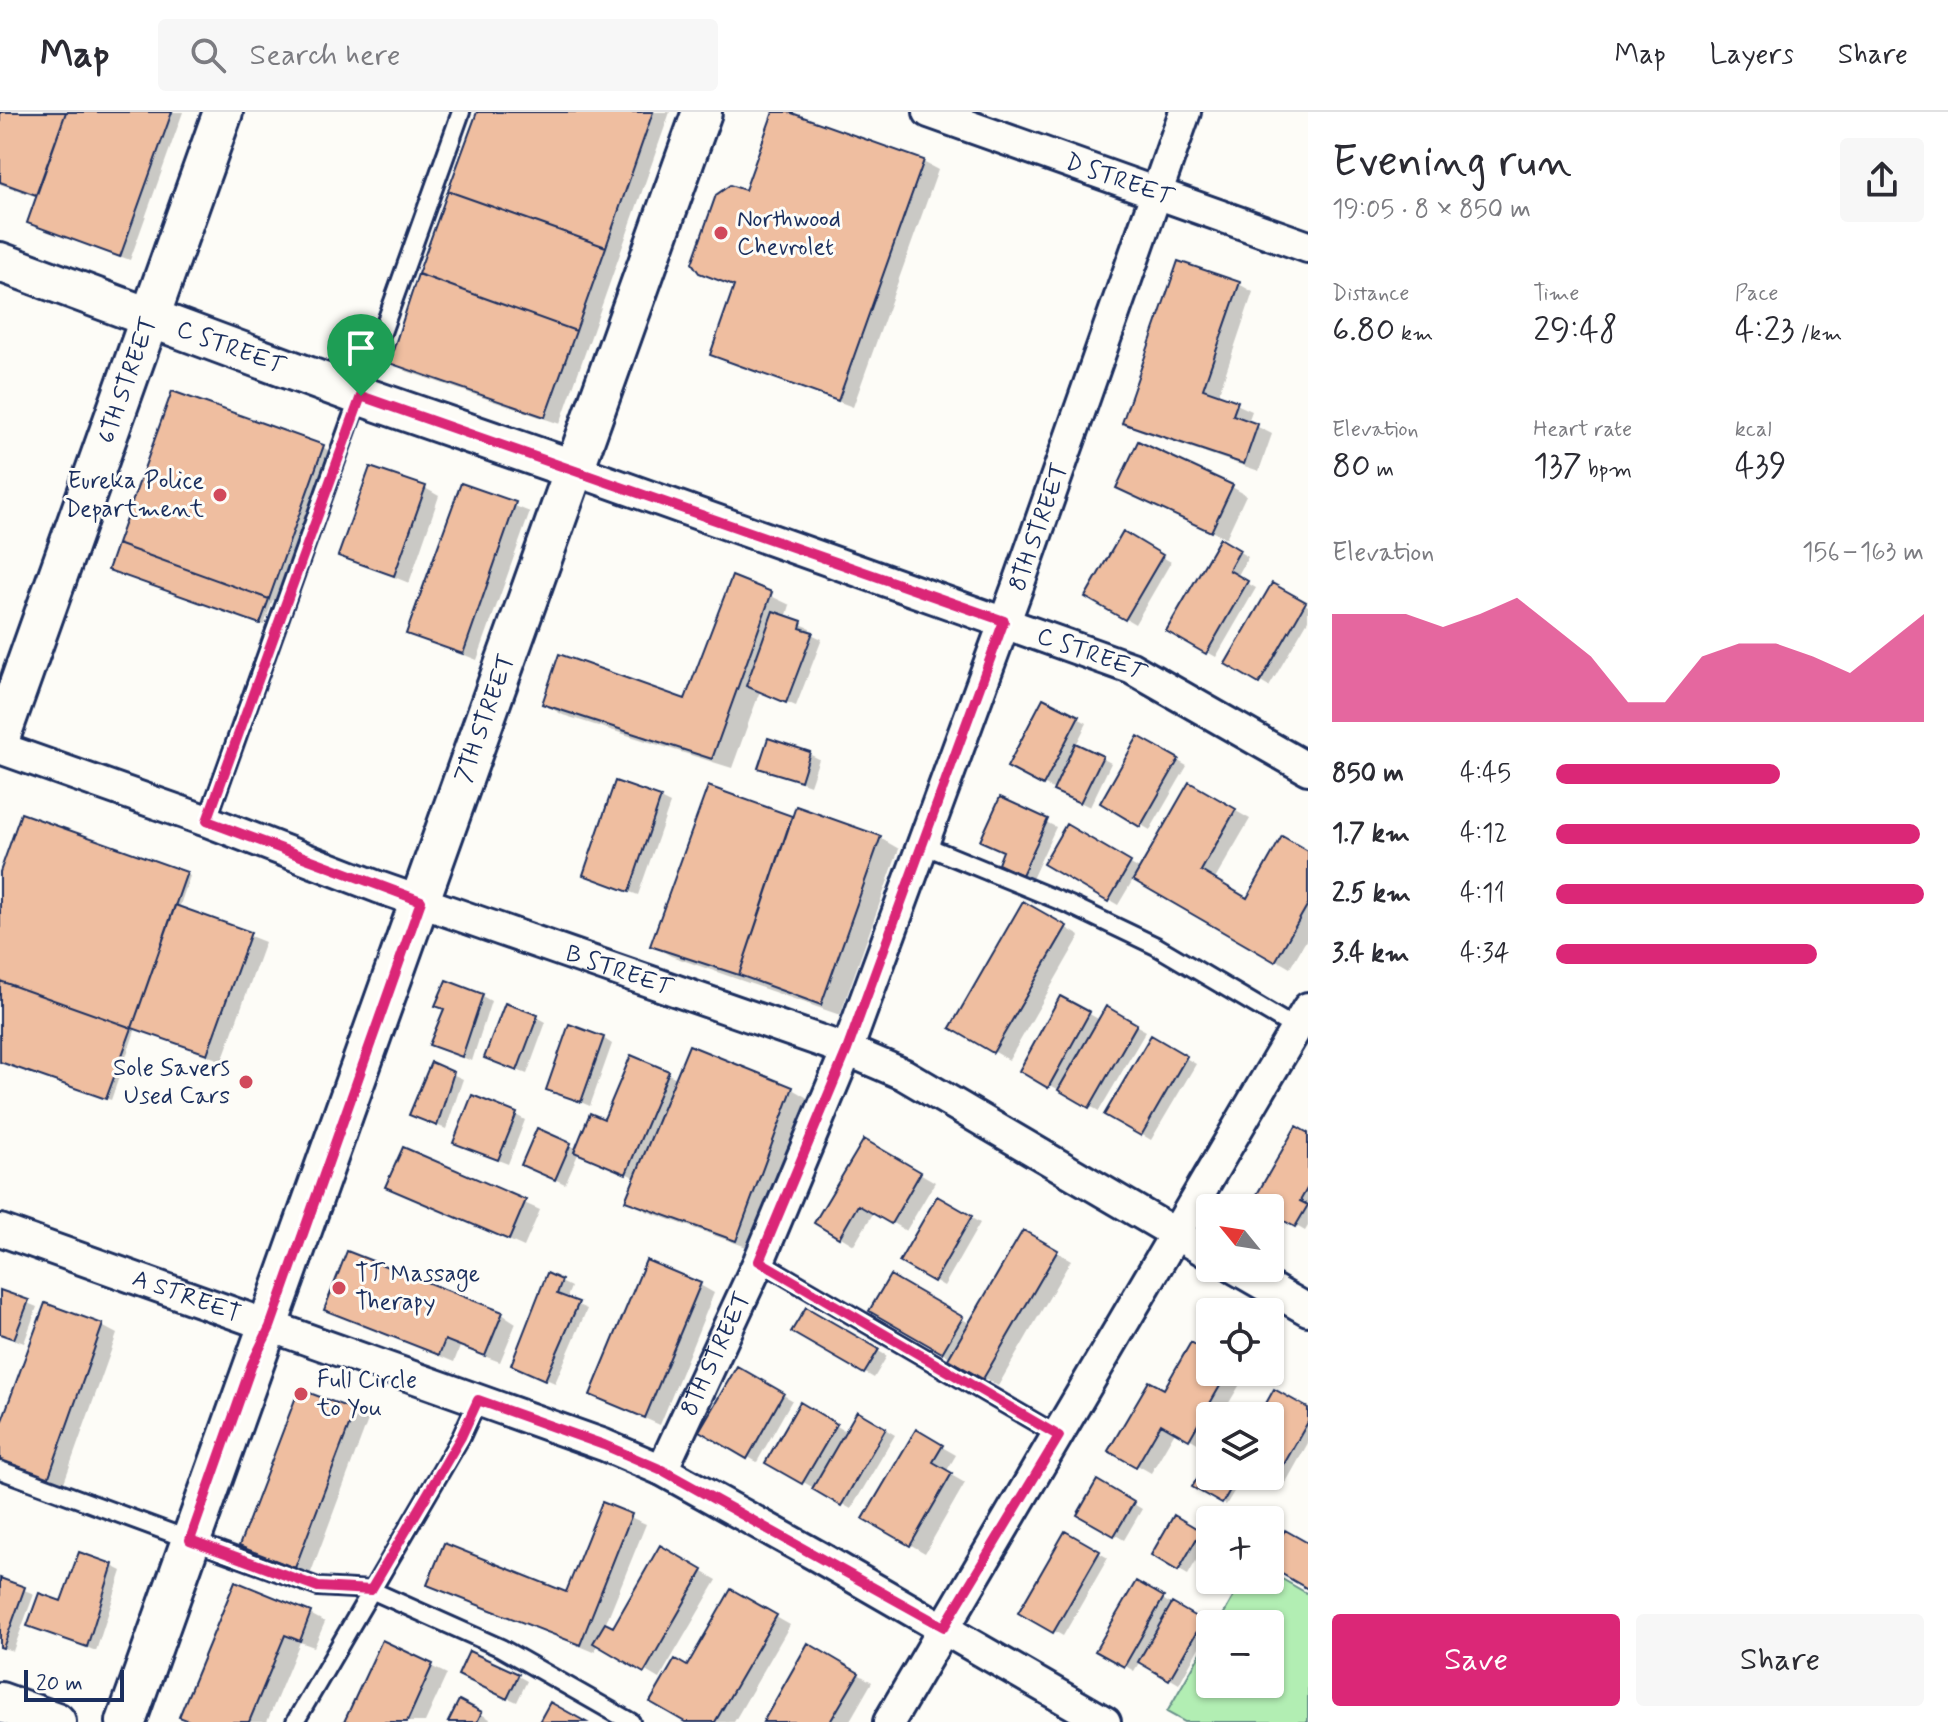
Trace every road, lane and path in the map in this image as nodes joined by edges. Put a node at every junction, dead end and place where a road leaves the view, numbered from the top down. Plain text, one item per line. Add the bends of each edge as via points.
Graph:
1 (223, 112) edge
2 (461, 112) edge
3 (702, 112) edge
4 (929, 112) edge
5 (1185, 112) edge
6 (1155, 193) junction
7 (1308, 247) edge
8 (0, 262) edge
9 (149, 319) junction
10 (361, 396) junction
11 (575, 470) junction
12 (1004, 621) junction
13 (0, 738) edge
14 (0, 748) edge
15 (1308, 769) edge
16 (207, 821) junction
17 (921, 844) junction
18 (421, 901) junction
19 (1304, 1024) edge
20 (847, 1050) junction
21 (0, 1230) edge
22 (1176, 1234) junction
23 (1196, 1246) edge
24 (759, 1261) junction
25 (1259, 1282) edge
26 (1308, 1310) edge
27 (270, 1327) junction
28 (478, 1400) junction
29 (1059, 1436) junction
30 (0, 1470) edge
31 (662, 1470) junction
32 (190, 1540) junction
33 (371, 1590) junction
34 (944, 1627) junction
35 (0, 1702) edge
36 (56, 1722) edge
37 (126, 1722) edge
38 (295, 1722) edge
39 (631, 1722) edge
40 (889, 1722) edge
41 (1105, 1722) edge

1 - 9 street, 6TH STREET
2 - 10 lane
3 - 11 street, 7TH STREET
4 - 6 street, D STREET
5 - 6 street, 8TH STREET
6 - 7 street, D STREET
6 - 12 street, 8TH STREET
8 - 9 street, C STREET
9 - 10 street, C STREET
9 - 13 street, 6TH STREET
10 - 11 street, C STREET
10 - 16 lane
11 - 12 street, C STREET
11 - 18 street, 7TH STREET
12 - 15 street, C STREET via 1131,668
12 - 17 street, 8TH STREET
14 - 16 street, B STREET
16 - 18 street, B STREET
17 - 19 lane via 1070,905
17 - 20 street, 8TH STREET
18 - 20 street, B STREET
18 - 27 street, 7TH STREET
19 - 22 street
20 - 22 street, B STREET via 903,1074
20 - 24 street, 8TH STREET
21 - 27 street, A STREET
22 - 23 street, B STREET
22 - 29 street
24 - 29 lane
24 - 31 street, 8TH STREET
25 - 26 street
27 - 28 street, A STREET
27 - 32 street, 7TH STREET
28 - 31 street, A STREET
28 - 33 lane
29 - 34 street
30 - 32 lane
31 - 34 street, A STREET
32 - 33 lane via 318,1587
32 - 37 street, 7TH STREET
33 - 38 lane
33 - 39 lane via 501,1648
34 - 40 street
34 - 41 street, A STREET
35 - 36 street

